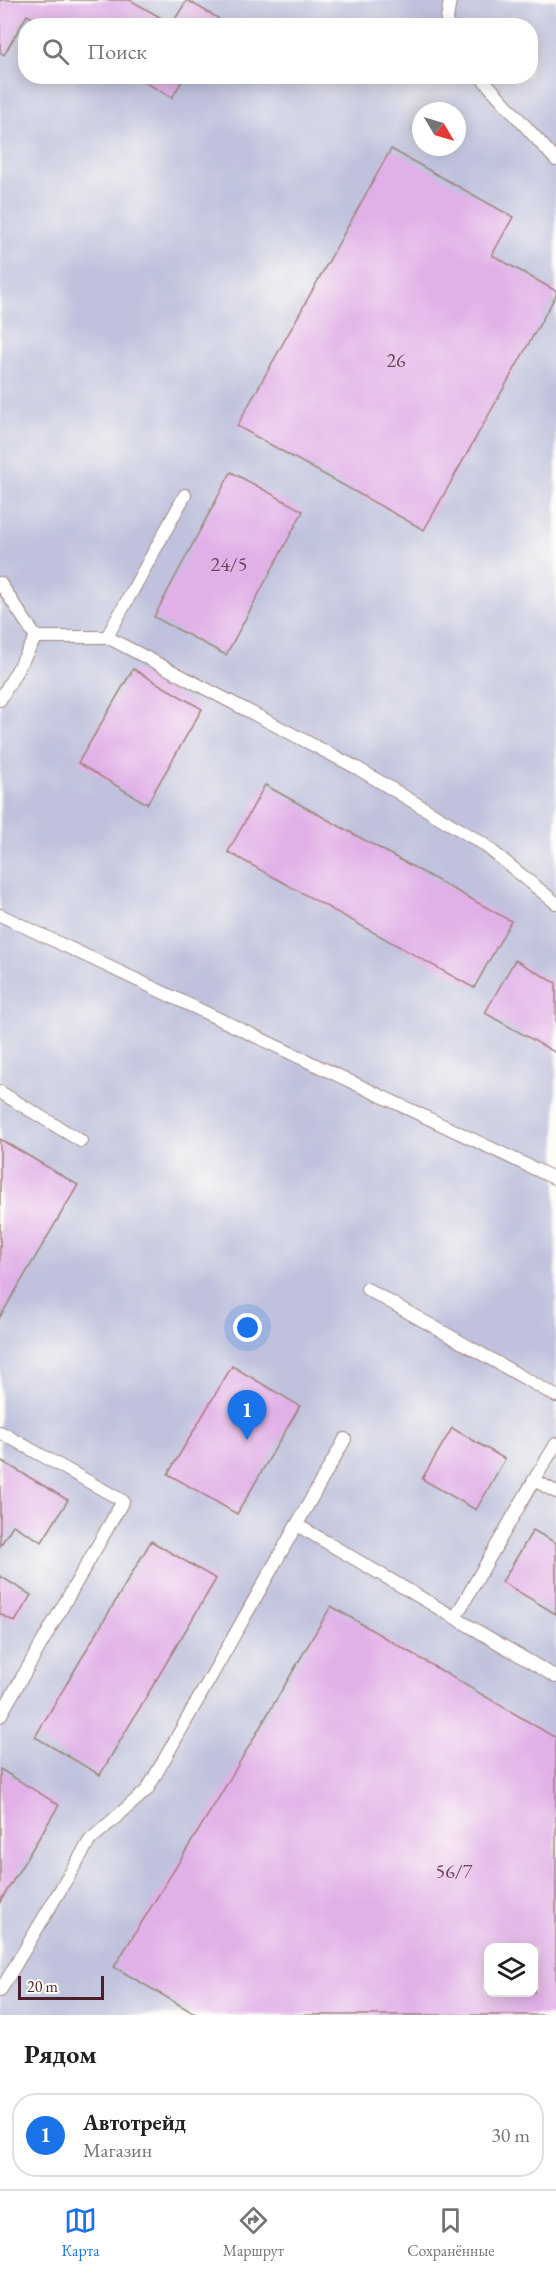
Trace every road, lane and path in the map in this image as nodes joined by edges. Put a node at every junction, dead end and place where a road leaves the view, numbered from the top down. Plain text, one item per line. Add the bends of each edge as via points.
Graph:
1 (450, 0) edge
2 (447, 18) edge
3 (487, 84) edge
4 (556, 160) edge
5 (185, 495) dead end
6 (0, 583) edge
7 (36, 637) junction
8 (107, 637) junction
9 (0, 700) edge
10 (556, 903) edge
11 (0, 915) edge
12 (0, 1092) edge
13 (81, 1141) dead end
14 (556, 1179) edge
15 (367, 1289) dead end
16 (556, 1396) edge
17 (0, 1432) edge
18 (345, 1439) dead end
19 (556, 1444) edge
20 (534, 1480) junction
21 (556, 1492) edge
22 (297, 1525) junction
23 (455, 1618) junction
24 (556, 1677) edge
25 (0, 1716) edge
26 (0, 1991) edge

1 - 2 lane
3 - 4 lane
5 - 8 lane
6 - 7 lane
7 - 8 lane
7 - 9 lane
8 - 10 lane via 357,768 482,843
11 - 14 lane
12 - 13 lane
15 - 16 lane
17 - 25 lane via 123,1501
18 - 22 lane
19 - 20 lane
20 - 21 lane
20 - 23 lane
22 - 23 lane
22 - 26 lane via 147,1790 90,1840
23 - 24 lane

